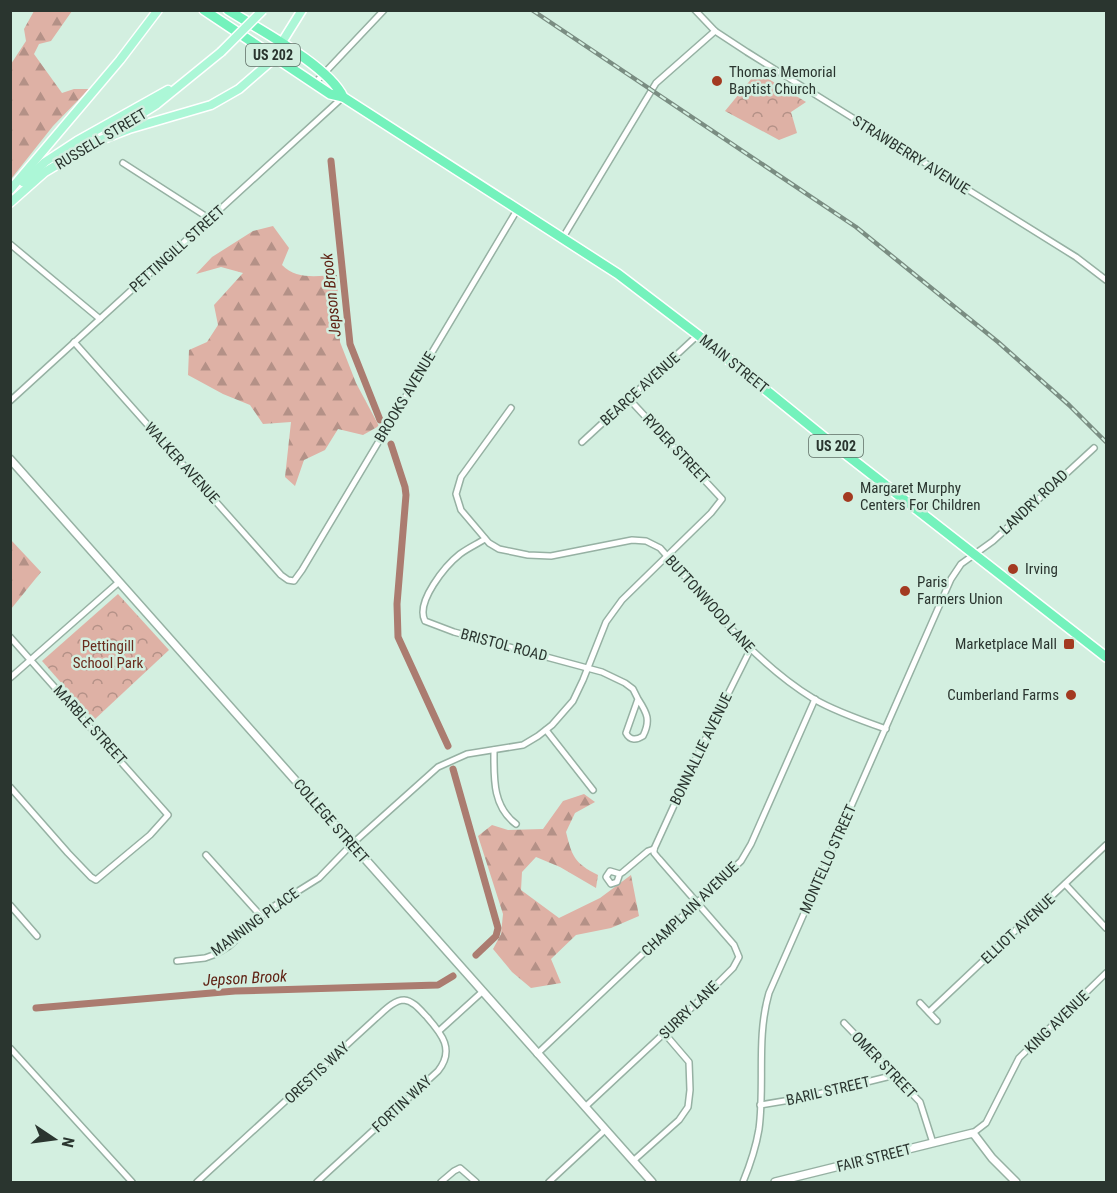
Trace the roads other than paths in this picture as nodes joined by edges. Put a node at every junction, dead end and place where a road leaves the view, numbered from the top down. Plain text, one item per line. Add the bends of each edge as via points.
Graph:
1 (159, 10) edge
2 (204, 10) edge
3 (228, 10) edge
4 (263, 10) edge
5 (302, 10) edge
6 (384, 10) edge
7 (695, 10) edge
8 (715, 31) junction
9 (283, 44) junction
10 (274, 56) junction
11 (324, 74) junction
12 (192, 76) junction
13 (315, 83) junction
14 (343, 97) junction
15 (90, 144) junction
16 (123, 163) dead end
17 (10, 192) edge
18 (10, 203) edge
19 (517, 210) junction
20 (210, 219) junction
21 (562, 239) junction
22 (10, 244) edge
23 (1107, 280) edge
24 (100, 318) junction
25 (698, 335) junction
26 (74, 342) junction
27 (629, 399) junction
28 (10, 401) edge
29 (511, 408) dead end
30 (582, 442) dead end
31 (1094, 448) dead end
32 (10, 459) edge
33 (722, 499) joint
34 (485, 539) junction
35 (973, 554) junction
36 (666, 555) junction
37 (291, 581) joint
38 (119, 582) junction
39 (10, 637) edge
40 (750, 650) junction
41 (1107, 657) edge
42 (32, 660) junction
43 (588, 668) junction
44 (10, 678) edge
45 (638, 699) junction
46 (815, 699) junction
47 (886, 729) junction
48 (546, 730) junction
49 (494, 750) junction
50 (10, 787) edge
51 (593, 790) dead end
52 (516, 824) dead end
53 (352, 844) junction
54 (1107, 845) edge
55 (654, 849) junction
56 (206, 855) dead end
57 (619, 876) dead end
58 (1065, 884) junction
59 (697, 903) junction
60 (10, 905) edge
61 (261, 916) junction
62 (1107, 928) edge
63 (37, 936) dead end
64 (177, 961) dead end
65 (1107, 974) edge
66 (482, 992) junction
67 (920, 1003) dead end
68 (929, 1012) junction
69 (937, 1021) dead end
70 (844, 1023) dead end
71 (439, 1031) junction
72 (665, 1034) junction
73 (10, 1048) edge
74 (537, 1054) junction
75 (895, 1075) junction
76 (760, 1105) junction
77 (585, 1107) junction
78 (605, 1130) junction
79 (973, 1133) junction
80 (933, 1143) junction
81 (633, 1161) junction
82 (132, 1182) edge
83 (197, 1182) edge
84 (317, 1182) edge
85 (441, 1182) edge
86 (476, 1182) edge
87 (549, 1182) edge
88 (652, 1182) edge
89 (743, 1182) edge
90 (775, 1182) edge
91 (1016, 1182) edge

1 - 17 main road
2 - 10 highway, MAIN STREET / US 202
3 - 9 highway, MAIN STREET / US 202
4 - 12 main road, RUSSELL STREET, bridge
5 - 9 main road
6 - 11 street
7 - 8 street, STRAWBERRY AVENUE
8 - 21 street via 656,83
8 - 23 street, STRAWBERRY AVENUE
9 - 10 main road
9 - 11 highway, MAIN STREET / US 202
10 - 13 highway, MAIN STREET / US 202
10 - 15 main road via 239,89 211,105
11 - 13 street
11 - 14 highway, MAIN STREET / US 202 via 338,86
12 - 15 main road, RUSSELL STREET via 157,104
12 - 17 main road, RUSSELL STREET via 77,141
13 - 14 highway, MAIN STREET / US 202 via 330,94
14 - 19 highway, MAIN STREET / US 202
14 - 20 street, PETTINGILL STREET
15 - 18 main road, RUSSELL STREET via 45,172
16 - 20 street
19 - 21 highway, MAIN STREET / US 202
19 - 37 street, BROOKS AVENUE via 302,570
20 - 24 street, PETTINGILL STREET
21 - 25 highway, MAIN STREET / US 202 via 618,274
22 - 24 street
24 - 26 street, PETTINGILL STREET
25 - 27 street, BEARCE AVENUE
25 - 35 highway, MAIN STREET / US 202
26 - 28 street, PETTINGILL STREET
26 - 37 street, WALKER AVENUE via 281,575
27 - 30 street, BEARCE AVENUE
27 - 33 street, RYDER STREET
29 - 34 street via 457,485 460,510
31 - 35 street, LANDRY ROAD
32 - 38 street, COLLEGE STREET
33 - 36 street, MANNING PLACE
34 - 36 street, BUTTONWOOD LANE via 499,549 540,556 641,540
34 - 43 street, BRISTOL ROAD via 461,553 438,578 424,606 423,618 428,624 454,632
35 - 41 highway, MAIN STREET / US 202
35 - 47 street, MONTELLO STREET via 960,564 951,579
36 - 40 street, BUTTONWOOD LANE
36 - 43 street, MANNING PLACE via 606,622
38 - 42 street
38 - 53 street, COLLEGE STREET
39 - 42 street, MARBLE STREET
40 - 46 street, BUTTONWOOD LANE
40 - 55 street, BONNALLIE AVENUE
42 - 44 street
42 - 50 street, MARBLE STREET via 168,815 96,880
43 - 45 street, BRISTOL ROAD via 625,683
43 - 48 street, MANNING PLACE via 568,708
45 - 45 street via 626,733 635,739 643,736 649,723
46 - 47 street, BUTTONWOOD LANE
46 - 59 street, CHAMPLAIN AVENUE via 745,855
47 - 76 street, MONTELLO STREET via 769,993 763,1020
48 - 49 street, MANNING PLACE via 523,745
48 - 51 street
49 - 52 street via 496,792 505,814
49 - 53 street, MANNING PLACE via 467,754 438,767
53 - 61 street, MANNING PLACE via 319,878
53 - 66 street, COLLEGE STREET
54 - 58 street, ELLIOT AVENUE
55 - 57 street via 620,874 608,872 606,879 611,884
55 - 59 street
56 - 61 street
58 - 62 street
58 - 68 street, ELLIOT AVENUE
59 - 72 street, SURRY LANE via 734,945 739,957 733,968
59 - 74 street, CHAMPLAIN AVENUE
60 - 63 street
61 - 64 street, MANNING PLACE via 216,954
65 - 79 street, KING AVENUE via 1019,1058 986,1123
66 - 71 street
66 - 74 street, COLLEGE STREET
67 - 68 street
68 - 69 street
70 - 75 street, OMER STREET
71 - 83 street, ORESTIS WAY via 416,1005 403,1000 396,1002
71 - 84 street, FORTIN WAY via 447,1054 438,1071
72 - 77 street, SURRY LANE
72 - 81 street via 688,1062 688,1107
73 - 82 street
74 - 77 street, COLLEGE STREET
75 - 76 street, BARIL STREET
75 - 80 street, OMER STREET via 920,1102
76 - 89 street, MONTELLO STREET via 759,1129
77 - 78 street, COLLEGE STREET
78 - 81 street, COLLEGE STREET
78 - 87 street
79 - 80 street, FAIR STREET
79 - 91 street
80 - 90 street, FAIR STREET
81 - 88 street, COLLEGE STREET
85 - 86 street via 460,1168

